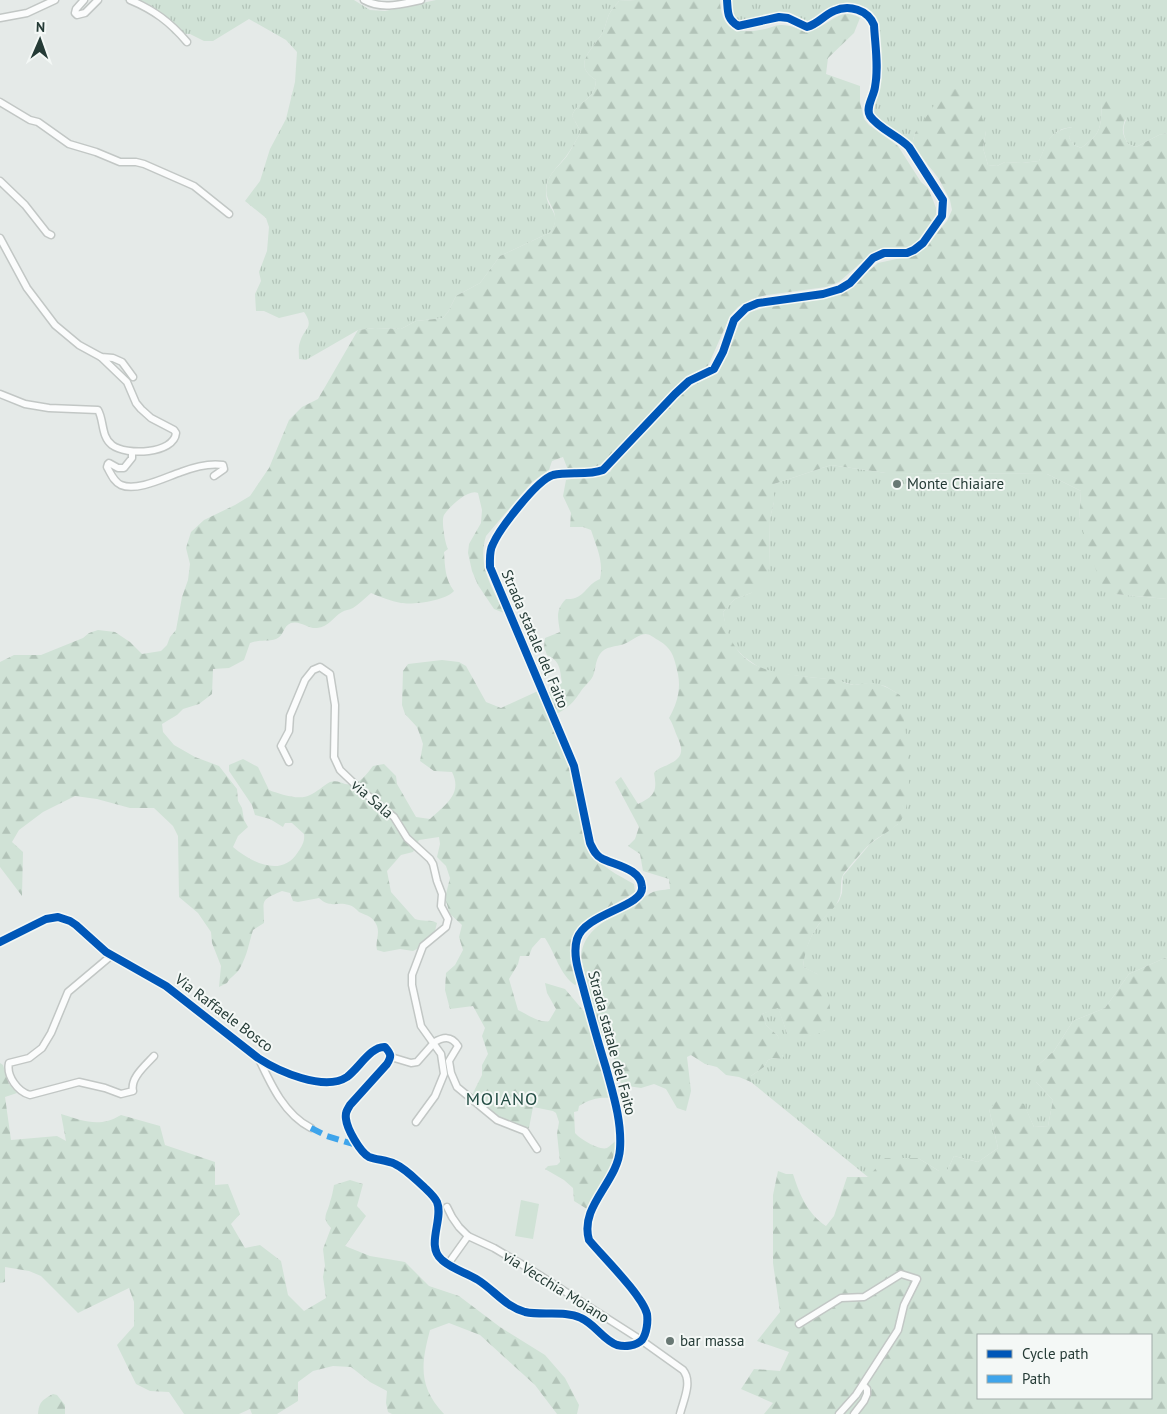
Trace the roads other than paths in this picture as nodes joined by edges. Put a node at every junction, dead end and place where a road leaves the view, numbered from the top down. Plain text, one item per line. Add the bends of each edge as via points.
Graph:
1 (55, 0) edge
2 (84, 0) edge
3 (98, 0) edge
4 (130, 0) edge
5 (364, 0) edge
6 (421, 0) edge
7 (727, 0) edge
8 (0, 18) edge
9 (187, 42) dead end
10 (0, 102) edge
11 (0, 181) edge
12 (228, 214) dead end
13 (51, 235) dead end
14 (0, 238) edge
15 (101, 357) junction
16 (133, 376) dead end
17 (0, 394) edge
18 (132, 452) junction
19 (214, 476) dead end
20 (288, 762) dead end
21 (0, 942) edge
22 (112, 955) junction
23 (433, 1044) junction
24 (154, 1056) dead end
25 (391, 1057) junction
26 (258, 1058) junction
27 (416, 1122) dead end
28 (311, 1128) dead end
29 (537, 1149) dead end
30 (447, 1207) dead end
31 (468, 1236) junction
32 (448, 1264) junction
33 (799, 1324) dead end
34 (641, 1340) junction
35 (863, 1385) junction
36 (680, 1414) edge
37 (839, 1414) edge
38 (854, 1414) edge

1 - 8 street via 27,13
2 - 3 street via 75,14 85,13
4 - 9 street via 159,15
5 - 6 street via 382,6
7 - 34 street, Strada statale del Faito via 730,21 738,26 780,17 807,27 836,10 856,9 866,13 874,25 877,75 868,110 870,116 909,147 944,206 942,216 923,243 907,253 884,253 874,258 840,289 758,303 746,308 734,320 714,369 689,381 603,470 552,476 541,482 519,506 492,545 490,567 574,766 590,843 599,858 634,874 642,887 641,894 634,901 598,917 581,931 576,954 620,1127 618,1163 592,1210 586,1230 588,1240 643,1306 647,1324
10 - 12 street via 38,122 69,144 115,161 144,164 194,186
11 - 13 street
14 - 15 street via 27,288 54,325
15 - 16 street via 122,362
15 - 18 street via 127,382 136,403 151,418 176,433 173,442 163,447
17 - 18 street via 25,404 48,408 98,410 106,437 121,450
18 - 19 street via 132,458 124,468 108,464 107,467 116,482 123,486 151,484 183,471 223,465 224,469
20 - 23 street, via Sala via 281,746 289,731 290,716 305,680 312,670 320,667 330,674 335,705 334,757 340,770 394,817 407,838 430,859 442,894 441,906 448,919 446,927 423,946 412,975 417,1014
21 - 22 street, Via Raffaele Bosco via 46,919 58,918 76,925
22 - 24 street via 68,992 42,1048 29,1058 9,1063 8,1071 20,1090 30,1095 79,1082 125,1094 133,1091 133,1080
22 - 26 street, Via Raffaele Bosco via 166,986
23 - 25 street via 417,1062
23 - 27 street via 441,1054 444,1074 435,1096
23 - 29 street via 440,1038 453,1039 458,1046 449,1061 457,1087 497,1120 525,1131
25 - 26 street, Via Raffaele Bosco via 386,1047 375,1048 347,1076 333,1082 304,1078
25 - 32 street via 350,1105 346,1120 359,1149 368,1156 394,1164 412,1176 436,1201 436,1251
26 - 28 street via 272,1088 300,1122
30 - 31 street, via Vecchia Moiano
31 - 32 street
31 - 34 street, via Vecchia Moiano via 494,1248
32 - 34 street via 478,1280 515,1309 580,1317 617,1345 634,1345
33 - 35 street via 840,1298 864,1297 901,1274 917,1279 904,1305 898,1330
34 - 36 street via 687,1375
35 - 37 street
35 - 38 street via 867,1388 866,1397

